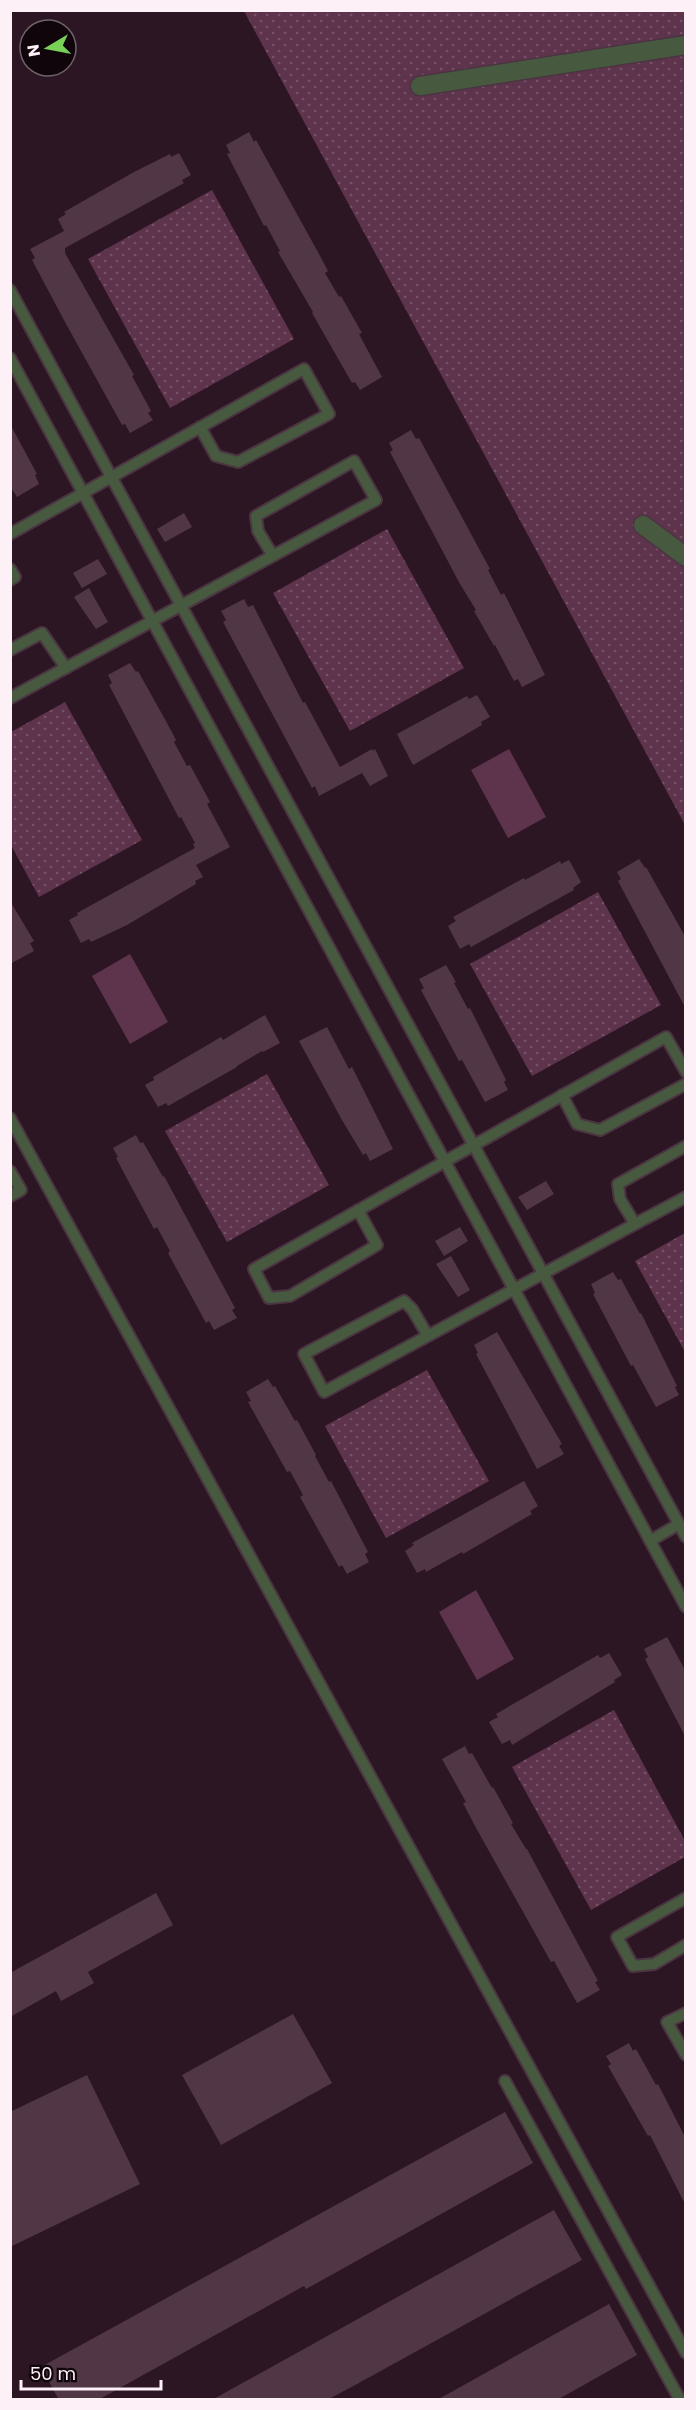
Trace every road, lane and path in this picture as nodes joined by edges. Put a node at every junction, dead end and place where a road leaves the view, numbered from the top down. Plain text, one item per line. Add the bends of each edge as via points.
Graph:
1 (686, 45) edge
2 (420, 86) dead end
3 (10, 290) edge
4 (10, 358) edge
5 (200, 427) junction
6 (112, 477) junction
7 (84, 493) junction
8 (643, 525) dead end
9 (10, 534) edge
10 (273, 556) junction
11 (686, 557) edge
12 (10, 569) edge
13 (10, 580) edge
14 (181, 606) junction
15 (153, 621) junction
16 (10, 650) edge
17 (66, 668) junction
18 (10, 698) edge
19 (686, 1072) edge
20 (686, 1084) edge
21 (562, 1095) junction
22 (10, 1118) edge
23 (473, 1145) junction
24 (686, 1146) edge
25 (445, 1161) junction
26 (10, 1171) edge
27 (10, 1196) edge
28 (686, 1197) edge
29 (358, 1210) junction
30 (635, 1224) junction
31 (543, 1274) junction
32 (514, 1289) junction
33 (428, 1336) junction
34 (678, 1524) junction
35 (686, 1537) edge
36 (650, 1541) junction
37 (686, 1607) edge
38 (686, 1898) edge
39 (686, 1946) edge
40 (686, 2013) edge
41 (686, 2055) edge
42 (505, 2081) dead end
43 (686, 2353) edge
44 (680, 2400) edge

1 - 2 street
3 - 6 lane
4 - 7 lane
5 - 5 lane via 304,369 329,414 238,462 216,456
5 - 6 lane
6 - 7 lane
6 - 14 lane
7 - 9 lane
7 - 15 lane
8 - 11 street
10 - 10 lane via 376,500 354,461 256,516 258,531
10 - 14 lane
12 - 13 lane via 15,578
14 - 15 lane
14 - 23 lane
15 - 17 lane
15 - 25 lane
16 - 17 lane via 42,633
17 - 18 lane
19 - 21 lane via 666,1037
20 - 21 lane via 600,1130 577,1124
21 - 23 lane
22 - 43 lane
23 - 25 lane
23 - 31 lane
24 - 30 lane via 618,1184 620,1199
25 - 29 lane
25 - 32 lane
26 - 27 lane via 21,1191
28 - 30 lane
29 - 29 lane via 377,1245 290,1296 269,1298 254,1269
30 - 31 lane
31 - 32 lane
31 - 34 lane
32 - 33 lane
32 - 36 lane
33 - 33 lane via 404,1301 304,1354 324,1392
34 - 35 lane
34 - 36 lane
36 - 37 lane
38 - 39 lane via 617,1937 633,1966 654,1964
40 - 41 lane via 668,2022
42 - 44 lane

